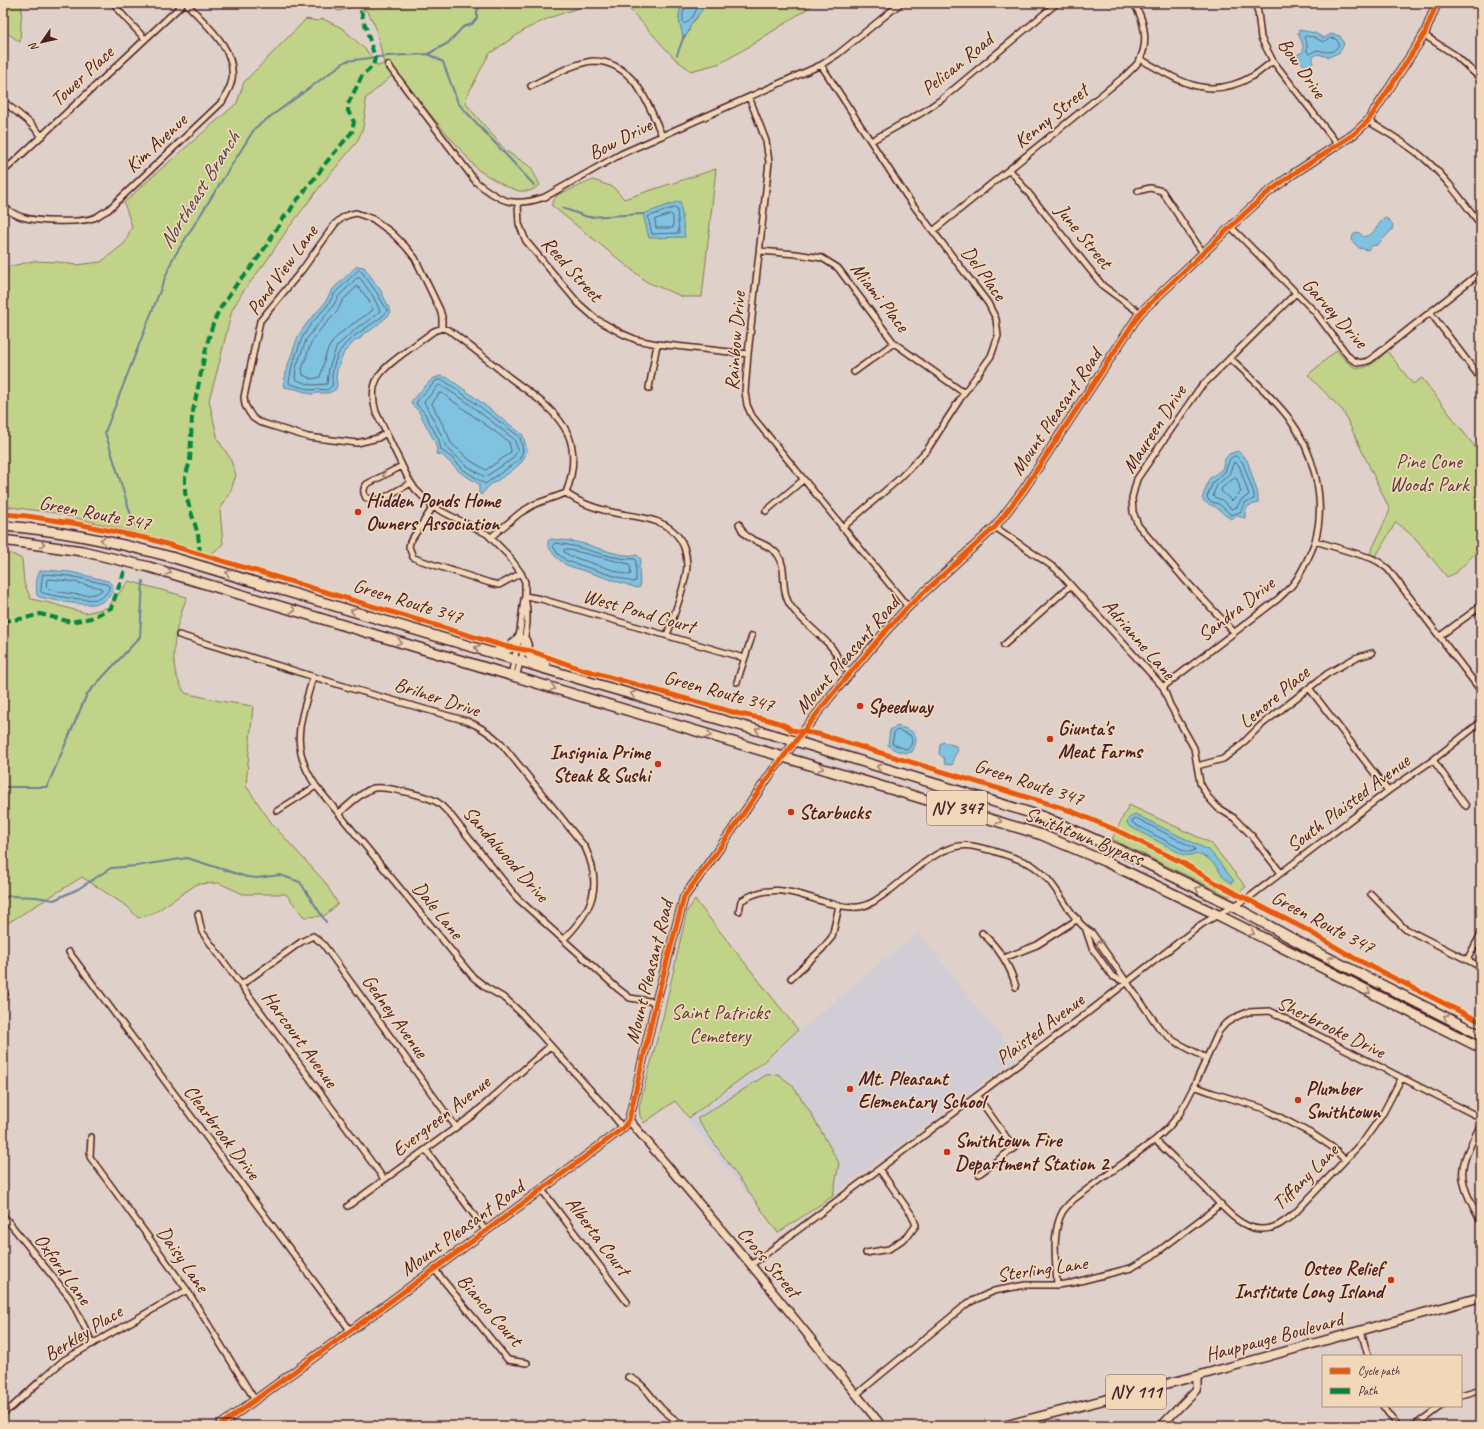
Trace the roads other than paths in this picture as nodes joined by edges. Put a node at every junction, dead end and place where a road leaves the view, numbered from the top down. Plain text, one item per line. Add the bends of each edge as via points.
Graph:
1 (114, 3) edge
2 (185, 3) edge
3 (901, 3) edge
4 (1056, 3) edge
5 (1133, 3) edge
6 (1255, 3) edge
7 (1437, 3) edge
8 (1424, 35) junction
9 (145, 39) junction
10 (1140, 60) junction
11 (1272, 61) junction
12 (388, 65) dead end
13 (821, 65) junction
14 (1481, 79) edge
15 (531, 86) dead end
16 (749, 98) junction
17 (3, 101) edge
18 (1368, 121) junction
19 (42, 136) junction
20 (662, 136) junction
21 (871, 142) junction
22 (1338, 145) junction
23 (1010, 170) junction
24 (3, 172) edge
25 (1138, 191) dead end
26 (518, 204) junction
27 (3, 206) edge
28 (1481, 225) edge
29 (1231, 226) junction
30 (933, 231) junction
31 (760, 251) junction
32 (1203, 253) junction
33 (1481, 272) edge
34 (1296, 293) junction
35 (1430, 312) junction
36 (1140, 314) junction
37 (442, 328) junction
38 (894, 343) junction
39 (657, 344) junction
40 (748, 354) junction
41 (1230, 358) junction
42 (854, 372) dead end
43 (1481, 379) edge
44 (649, 388) dead end
45 (964, 393) junction
46 (386, 433) junction
47 (402, 466) junction
48 (803, 480) junction
49 (411, 483) junction
50 (566, 493) junction
51 (433, 507) junction
52 (766, 511) dead end
53 (739, 524) dead end
54 (3, 526) edge
55 (995, 527) junction
56 (842, 528) junction
57 (491, 538) junction
58 (3, 540) edge
59 (1315, 541) junction
60 (521, 573) junction
61 (1070, 586) junction
62 (525, 596) junction
63 (1481, 606) edge
64 (908, 607) junction
65 (1234, 632) junction
66 (179, 635) dead end
67 (667, 635) junction
68 (752, 636) dead end
69 (1440, 636) junction
70 (522, 639) junction
71 (1004, 645) dead end
72 (494, 653) junction
73 (1372, 653) dead end
74 (744, 658) junction
75 (518, 660) junction
76 (555, 671) junction
77 (850, 672) junction
78 (513, 676) junction
79 (313, 677) junction
80 (737, 682) dead end
81 (1163, 687) junction
82 (1310, 688) junction
83 (1481, 691) edge
84 (1481, 722) edge
85 (795, 741) junction
86 (784, 757) junction
87 (1433, 760) junction
88 (1197, 766) junction
89 (316, 786) junction
90 (1388, 791) junction
91 (1466, 806) dead end
92 (278, 811) dead end
93 (339, 813) junction
94 (1281, 873) junction
95 (1371, 894) dead end
96 (839, 906) junction
97 (1233, 906) junction
98 (739, 911) dead end
99 (198, 914) dead end
100 (1218, 915) junction
101 (1078, 919) junction
102 (1086, 930) junction
103 (982, 933) dead end
104 (1481, 934) edge
105 (564, 939) junction
106 (69, 952) dead end
107 (1004, 958) junction
108 (1111, 960) junction
109 (1467, 960) junction
110 (1104, 964) junction
111 (1481, 967) edge
112 (791, 978) dead end
113 (1126, 983) junction
114 (241, 985) junction
115 (1016, 987) dead end
116 (656, 1002) junction
117 (1481, 1035) edge
118 (550, 1046) junction
119 (1481, 1048) edge
120 (1206, 1058) junction
121 (1401, 1079) junction
122 (1194, 1086) junction
123 (977, 1096) junction
124 (1481, 1118) edge
125 (629, 1120) junction
126 (1481, 1124) edge
127 (456, 1127) junction
128 (623, 1128) junction
129 (91, 1137) dead end
130 (1155, 1140) junction
131 (426, 1150) junction
132 (1345, 1160) junction
133 (879, 1169) junction
134 (979, 1174) dead end
135 (384, 1180) junction
136 (542, 1190) junction
137 (1221, 1204) junction
138 (348, 1206) dead end
139 (3, 1216) edge
140 (1481, 1222) edge
141 (486, 1231) junction
142 (866, 1253) dead end
143 (751, 1265) junction
144 (434, 1270) junction
145 (1057, 1285) junction
146 (187, 1290) junction
147 (1481, 1297) edge
148 (628, 1302) dead end
149 (350, 1330) junction
150 (1361, 1331) junction
151 (93, 1344) junction
152 (1368, 1355) edge
153 (527, 1363) dead end
154 (1197, 1376) junction
155 (628, 1377) dead end
156 (1481, 1389) edge
157 (857, 1394) junction
158 (1462, 1395) edge
159 (255, 1400) junction
160 (1385, 1407) edge
161 (1440, 1407) edge
162 (3, 1413) edge
163 (219, 1426) edge
164 (685, 1426) edge
165 (882, 1426) edge
166 (1003, 1426) edge
167 (1161, 1426) edge
168 (1398, 1426) edge
169 (1414, 1426) edge

1 - 9 street
2 - 9 street, Tower Place
2 - 27 street, Kim Avenue via 225,48 231,63 232,79 222,102 108,210 95,218 81,221 47,221 23,217
3 - 13 street, Bow Drive
4 - 21 street, Pelican Road via 942,99
5 - 10 street, Kenny Street via 1143,24 1145,42
6 - 11 street, Bow Drive via 1261,38
7 - 8 street, Mount Pleasant Road
8 - 14 street via 1455,55
8 - 18 street, Mount Pleasant Road
9 - 19 street, Tower Place
10 - 11 street via 1197,88 1217,89 1254,76
10 - 23 street, Kenny Street via 1126,75
11 - 22 street, Bow Drive
12 - 26 street, Bow Drive via 476,182 495,197
13 - 16 street, Bow Drive
13 - 21 street, Del Place
15 - 20 street via 572,67 592,61 607,63 622,70 636,84 650,107
16 - 20 street, Bow Drive
16 - 31 street, Rainbow Drive via 766,140 769,162
17 - 19 street
18 - 22 street, Mount Pleasant Road
18 - 28 street via 1405,143 1426,160 1441,174
19 - 24 street, Tower Place
20 - 26 street, Bow Drive via 621,154 544,197
21 - 30 street, Del Place
22 - 29 street, Mount Pleasant Road via 1266,194
23 - 30 street, Kenny Street
23 - 36 street, June Street via 1103,286
25 - 32 street via 1150,188 1162,192
26 - 39 street, Reed Street via 519,224 526,241 578,303 596,319 622,334
29 - 32 street, Mount Pleasant Road
29 - 34 street, Garvey Drive
30 - 45 street, Del Place via 988,303 996,319 998,336 991,356
31 - 38 street, Miami Place via 822,258 838,268
31 - 40 street, Rainbow Drive
32 - 36 street, Mount Pleasant Road
33 - 35 street, Garvey Drive
34 - 35 street, Garvey Drive via 1315,312 1349,357 1359,363 1370,360
34 - 41 street, Maureen Drive
35 - 43 street
36 - 55 street, Mount Pleasant Road via 1024,490
37 - 46 street via 434,331 386,366 378,376 372,394 373,404
37 - 46 street, Pond View Lane via 440,310 406,247 373,218 356,213 342,218 336,224 260,321 244,397 253,418 320,440 364,442
37 - 50 street via 450,330 546,405 564,428 573,453 570,483
38 - 42 street
38 - 45 street, Miami Place
39 - 40 street, Reed Street
39 - 44 street
40 - 48 street, Rainbow Drive via 745,392 747,405 752,416
41 - 59 street, Sandra Drive via 1287,417 1303,441 1312,463 1318,492 1320,514
41 - 65 street, Maureen Drive via 1199,389 1137,479 1132,498 1132,512 1138,525
45 - 56 street, Del Place via 927,450 913,466
46 - 47 street
47 - 49 street
47 -> 49 street via 367,484 364,495 366,498 380,500
48 - 52 street
48 - 56 street, Rainbow Drive
49 - 51 street
50 - 57 street via 520,513
50 - 67 street via 592,506 654,520 675,532 686,554 687,568
51 - 57 street
51 - 60 street via 410,542 409,547 414,557 499,584
53 - 77 street via 746,536 777,554 782,562 787,601
72 -> 54 highway, Smithtown Bypass / NY 347 via 128,545 60,532
55 - 61 street, Adrianne Lane via 1056,569
55 - 64 street, Mount Pleasant Road
56 - 64 street, Rainbow Drive
57 - 60 street
58 -> 78 highway, Smithtown Bypass / NY 347 via 82,551 138,564
59 - 65 street, Sandra Drive via 1294,583 1278,599
59 - 69 street via 1380,562
60 - 62 street via 525,582
61 - 71 street
61 - 81 street, Adrianne Lane
62 - 67 street, West Pond Court
62 - 70 street
63 - 69 street
64 - 77 street, Mount Pleasant Road
65 - 81 street, Sandra Drive
66 - 79 street, Brilner Drive
67 - 74 street, West Pond Court
68 - 74 street
69 - 83 street
70 - 72 highway via 510,648
70 - 75 street
70 - 76 highway via 529,654
72 - 75 highway, Smithtown Bypass / NY 347
73 - 82 street, Lenore Place via 1355,658 1327,674
74 - 80 street
75 - 76 highway, Smithtown Bypass / NY 347
75 - 78 street
85 -> 76 highway, Smithtown Bypass / NY 347
77 - 85 street, Mount Pleasant Road
78 -> 86 highway, Smithtown Bypass / NY 347
79 - 89 street, Dale Lane via 300,722 298,745 308,774
79 - 105 street, Brilner Drive via 467,721 481,727 501,743 585,847 591,861 594,891 589,908
81 - 88 street, Adrianne Lane via 1194,748
82 - 88 street, Lenore Place via 1222,759
82 - 90 street
84 - 87 street, South Plaisted Avenue
85 - 86 street, Mount Pleasant Road
97 -> 85 highway, Smithtown Bypass / NY 347 via 1107,844 1044,817
86 -> 100 highway, Smithtown Bypass / NY 347 via 1049,838
86 - 116 street, Mount Pleasant Road via 684,897
87 - 90 street, South Plaisted Avenue
87 - 91 street
88 - 94 street, Adrianne Lane via 1200,783 1208,797 1252,836
89 - 92 street
89 - 93 street, Dale Lane
90 - 94 street, South Plaisted Avenue
93 - 105 street, Sandalwood Drive via 373,788 388,788 438,802 517,898
93 - 118 street, Dale Lane via 473,977 506,999
94 - 97 street, South Plaisted Avenue
95 - 109 street via 1404,928
96 - 98 street via 780,890 752,894 741,901
96 - 101 street via 858,907 872,903 930,858 959,846 971,846 1007,855 1030,865 1057,890
96 - 112 street via 832,937
97 - 100 street, Plaisted Avenue
117 -> 97 highway, Smithtown Bypass / NY 347 via 1311,949
99 - 114 street, Harcourt Avenue via 202,932
100 - 113 street, Plaisted Avenue via 1202,924
100 -> 119 highway, Smithtown Bypass / NY 347
101 - 102 street
101 - 107 street via 1037,945
108 -> 102 street via 1092,933
102 - 110 street via 1092,948
103 - 107 street via 993,942
104 - 109 street
105 - 116 street, Sandalwood Drive via 630,998
106 - 149 street, Clearbrook Drive
107 - 115 street via 1012,972
108 - 110 street
108 - 113 street
109 - 111 street
110 - 113 street via 1112,976
113 - 120 street via 1160,1030 1174,1041
113 - 123 street, Plaisted Avenue
114 - 127 street, Gedney Avenue via 313,936 323,944
114 - 135 street, Harcourt Avenue
116 - 125 street, Mount Pleasant Road
118 - 127 street, Evergreen Avenue via 473,1115
118 - 128 street, Dale Lane
120 - 121 street, Sherbrooke Drive via 1219,1031 1226,1023 1248,1012 1270,1011
120 - 122 street, Sherbrooke Drive
121 - 124 street, Sherbrooke Drive
121 - 132 street, Tiffany Lane via 1382,1115 1365,1139
122 - 130 street, Sherbrooke Drive via 1180,1113
122 - 132 street via 1262,1108 1314,1135
123 - 133 street, Plaisted Avenue
123 - 134 street via 1014,1148
125 - 128 street, Mount Pleasant Road
125 - 143 street, Cross Street
126 - 140 street via 1465,1156 1462,1183
127 - 131 street, Evergreen Avenue
128 - 136 street, Mount Pleasant Road
129 - 146 street, Daisy Lane via 90,1157
130 - 137 street, Tiffany Lane
130 - 145 street, Sherbrooke Drive via 1074,1199 1063,1212 1056,1234
131 - 135 street, Evergreen Avenue
131 - 141 street
132 - 137 street, Tiffany Lane via 1283,1224 1259,1229 1247,1226
133 - 142 street via 912,1215 916,1225 909,1235 889,1249
133 - 143 street, Plaisted Avenue
135 - 138 street, Evergreen Avenue
136 - 141 street, Mount Pleasant Road
136 - 148 street, Alberta Court
137 - 145 street, Sterling Lane via 1152,1256 1131,1268 1085,1281
139 - 151 street, Oxford Lane via 70,1298
141 - 144 street, Mount Pleasant Road
143 - 157 street, Cross Street
144 - 149 street, Mount Pleasant Road
144 - 153 street, Bianco Court via 508,1360
145 - 157 street, Sterling Lane via 1025,1285 994,1291 968,1303
146 - 151 street, Berkley Place
146 - 159 street, Daisy Lane
147 - 150 main road, Hauppauge Boulevard / NY 111
149 - 159 street, Mount Pleasant Road
150 - 152 street
150 - 154 main road, Hauppauge Boulevard / NY 111
151 - 162 street, Berkley Place via 64,1360
154 - 166 main road, Hauppauge Boulevard / NY 111
154 - 167 street via 1196,1390
155 - 164 street via 642,1385 663,1410
156 - 158 street
157 - 165 street, Cross Street
159 - 163 street, Mount Pleasant Road
160 - 168 street
161 - 169 street

